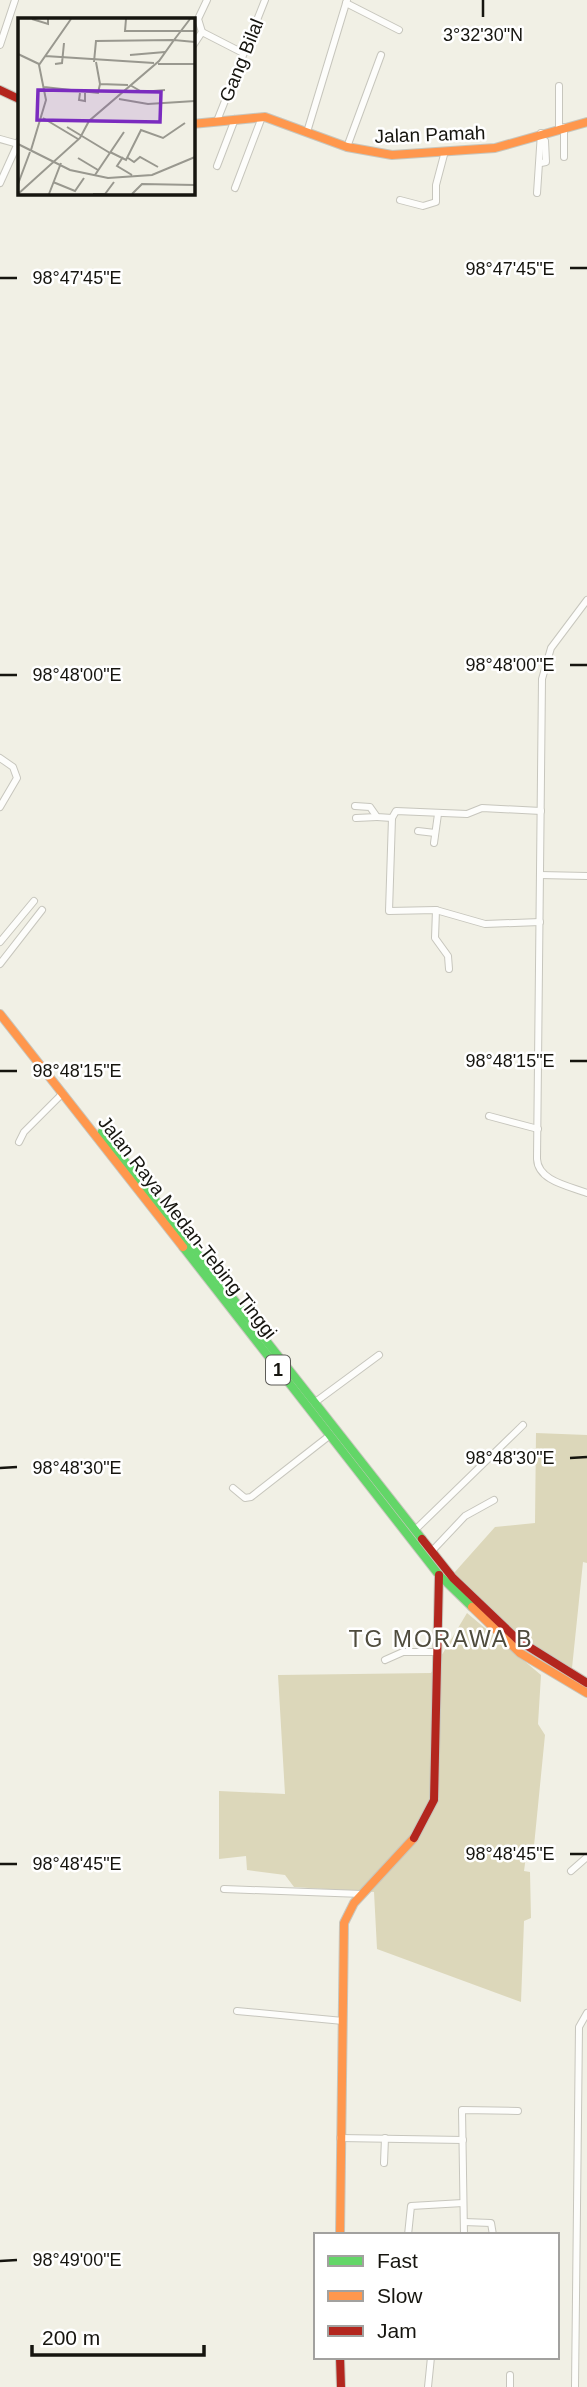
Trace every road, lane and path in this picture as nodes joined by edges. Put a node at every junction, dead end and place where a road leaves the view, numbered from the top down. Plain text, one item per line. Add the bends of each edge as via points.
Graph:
1 (15, 0) edge
2 (207, 0) edge
3 (265, 0) edge
4 (337, 0) edge
5 (346, 4) edge
6 (398, 30) dead end
7 (202, 32) junction
8 (194, 44) edge
9 (0, 45) edge
10 (243, 53) junction
11 (381, 55) dead end
12 (559, 86) dead end
13 (0, 90) edge
14 (18, 99) edge
15 (262, 117) junction
16 (235, 118) junction
17 (217, 121) junction
18 (587, 122) edge
19 (194, 124) edge
20 (562, 127) junction
21 (307, 132) junction
22 (543, 132) junction
23 (0, 139) edge
24 (18, 142) edge
25 (346, 147) junction
26 (445, 151) junction
27 (564, 156) dead end
28 (217, 166) dead end
29 (0, 183) edge
30 (235, 188) dead end
31 (537, 193) dead end
32 (400, 200) dead end
33 (587, 600) edge
34 (0, 758) edge
35 (1, 803) edge
36 (355, 806) dead end
37 (541, 811) junction
38 (438, 814) junction
39 (377, 817) junction
40 (356, 818) dead end
41 (392, 818) junction
42 (418, 831) dead end
43 (435, 833) junction
44 (435, 843) dead end
45 (540, 875) junction
46 (587, 876) edge
47 (34, 901) dead end
48 (42, 909) dead end
49 (436, 910) junction
50 (540, 922) junction
51 (0, 942) edge
52 (0, 964) edge
53 (449, 969) dead end
54 (0, 1004) edge
55 (0, 1014) edge
56 (64, 1093) junction
57 (489, 1116) dead end
58 (538, 1129) junction
59 (19, 1142) dead end
60 (587, 1193) edge
61 (379, 1355) dead end
62 (314, 1403) junction
63 (523, 1425) dead end
64 (329, 1436) junction
65 (233, 1488) dead end
66 (494, 1500) dead end
67 (415, 1530) junction
68 (432, 1551) junction
69 (439, 1576) junction
70 (436, 1651) junction
71 (385, 1660) dead end
72 (587, 1683) edge
73 (587, 1693) edge
74 (587, 1857) edge
75 (571, 1871) dead end
76 (224, 1889) dead end
77 (362, 1894) junction
78 (237, 2011) dead end
79 (587, 2013) edge
80 (343, 2021) junction
81 (518, 2111) dead end
82 (340, 2138) junction
83 (385, 2138) junction
84 (463, 2140) junction
85 (384, 2163) dead end
86 (463, 2203) junction
87 (464, 2222) junction
88 (340, 2233) edge
89 (408, 2233) edge
90 (464, 2233) edge
91 (493, 2233) edge
92 (340, 2359) edge
93 (431, 2359) edge
94 (510, 2375) dead end
95 (341, 2387) edge
96 (428, 2387) edge
97 (510, 2387) edge
98 (575, 2387) edge

1 - 9 street
2 - 7 street via 198,19
3 - 10 street, Gang Bilal
4 - 5 street
5 - 6 street
5 - 21 street
7 - 8 street
7 - 10 street
10 - 17 street, Gang Bilal
11 - 25 street
12 - 20 street
13 - 14 main road
15 - 16 main road, Jalan Pamah
15 - 21 main road, Jalan Pamah
15 - 30 street
16 - 17 main road, Jalan Pamah
16 - 28 street
17 - 19 main road, Jalan Pamah
18 - 20 main road, Jalan Pamah
20 - 22 main road, Jalan Pamah
20 - 27 street
21 - 25 main road, Jalan Pamah
22 - 26 main road, Jalan Pamah via 495,148
22 - 31 street
23 - 24 street
24 - 29 street
25 - 26 main road, Jalan Pamah via 387,155
26 - 32 street via 436,202 423,206
33 - 37 street via 556,639 545,667
34 - 35 street via 16,775
36 - 39 street via 370,807
37 - 38 street via 481,808 467,814
37 - 45 street
38 - 41 street via 398,810
38 - 43 street
39 - 40 street
39 - 41 street
41 - 49 street via 389,911
42 - 43 street
43 - 44 street
45 - 46 street
45 - 50 street
47 - 51 street
48 - 52 street
49 - 50 street via 485,924
49 - 53 street via 436,941 448,956
50 - 58 street
54 - 62 main road, Jalan Raya Medan-Tebing Tinggi / 1
55 - 56 main road, Jalan Raya Medan-Tebing Tinggi / 1
56 - 59 street
56 - 64 main road, Jalan Raya Medan-Tebing Tinggi / 1
57 - 58 street
58 - 60 street via 540,1171
61 - 62 street
62 - 67 main road, Jalan Raya Medan-Tebing Tinggi / 1
63 - 67 street
64 - 65 street via 251,1497 245,1498
64 - 69 main road, Jalan Raya Medan-Tebing Tinggi / 1
66 - 68 street via 464,1516
67 - 68 main road, Jalan Raya Medan-Tebing Tinggi / 1
68 - 72 main road, Jalan Raya Medan-Tebing Tinggi / 1 via 503,1629
69 - 70 main road
69 - 73 main road, Jalan Raya Medan-Tebing Tinggi / 1 via 520,1653
70 - 71 street via 403,1652
70 - 77 main road via 434,1800 404,1851
74 - 75 street
76 - 77 street
77 - 80 main road via 344,1923
78 - 80 street
79 - 98 street via 579,2027
80 - 82 main road
81 - 84 street via 463,2110
82 - 83 street
82 - 88 main road
83 - 84 street
83 - 85 street
84 - 86 street
86 - 87 street
86 - 89 street via 411,2206
87 - 90 street
87 - 91 street via 491,2223
92 - 95 main road
93 - 96 street
94 - 97 street

